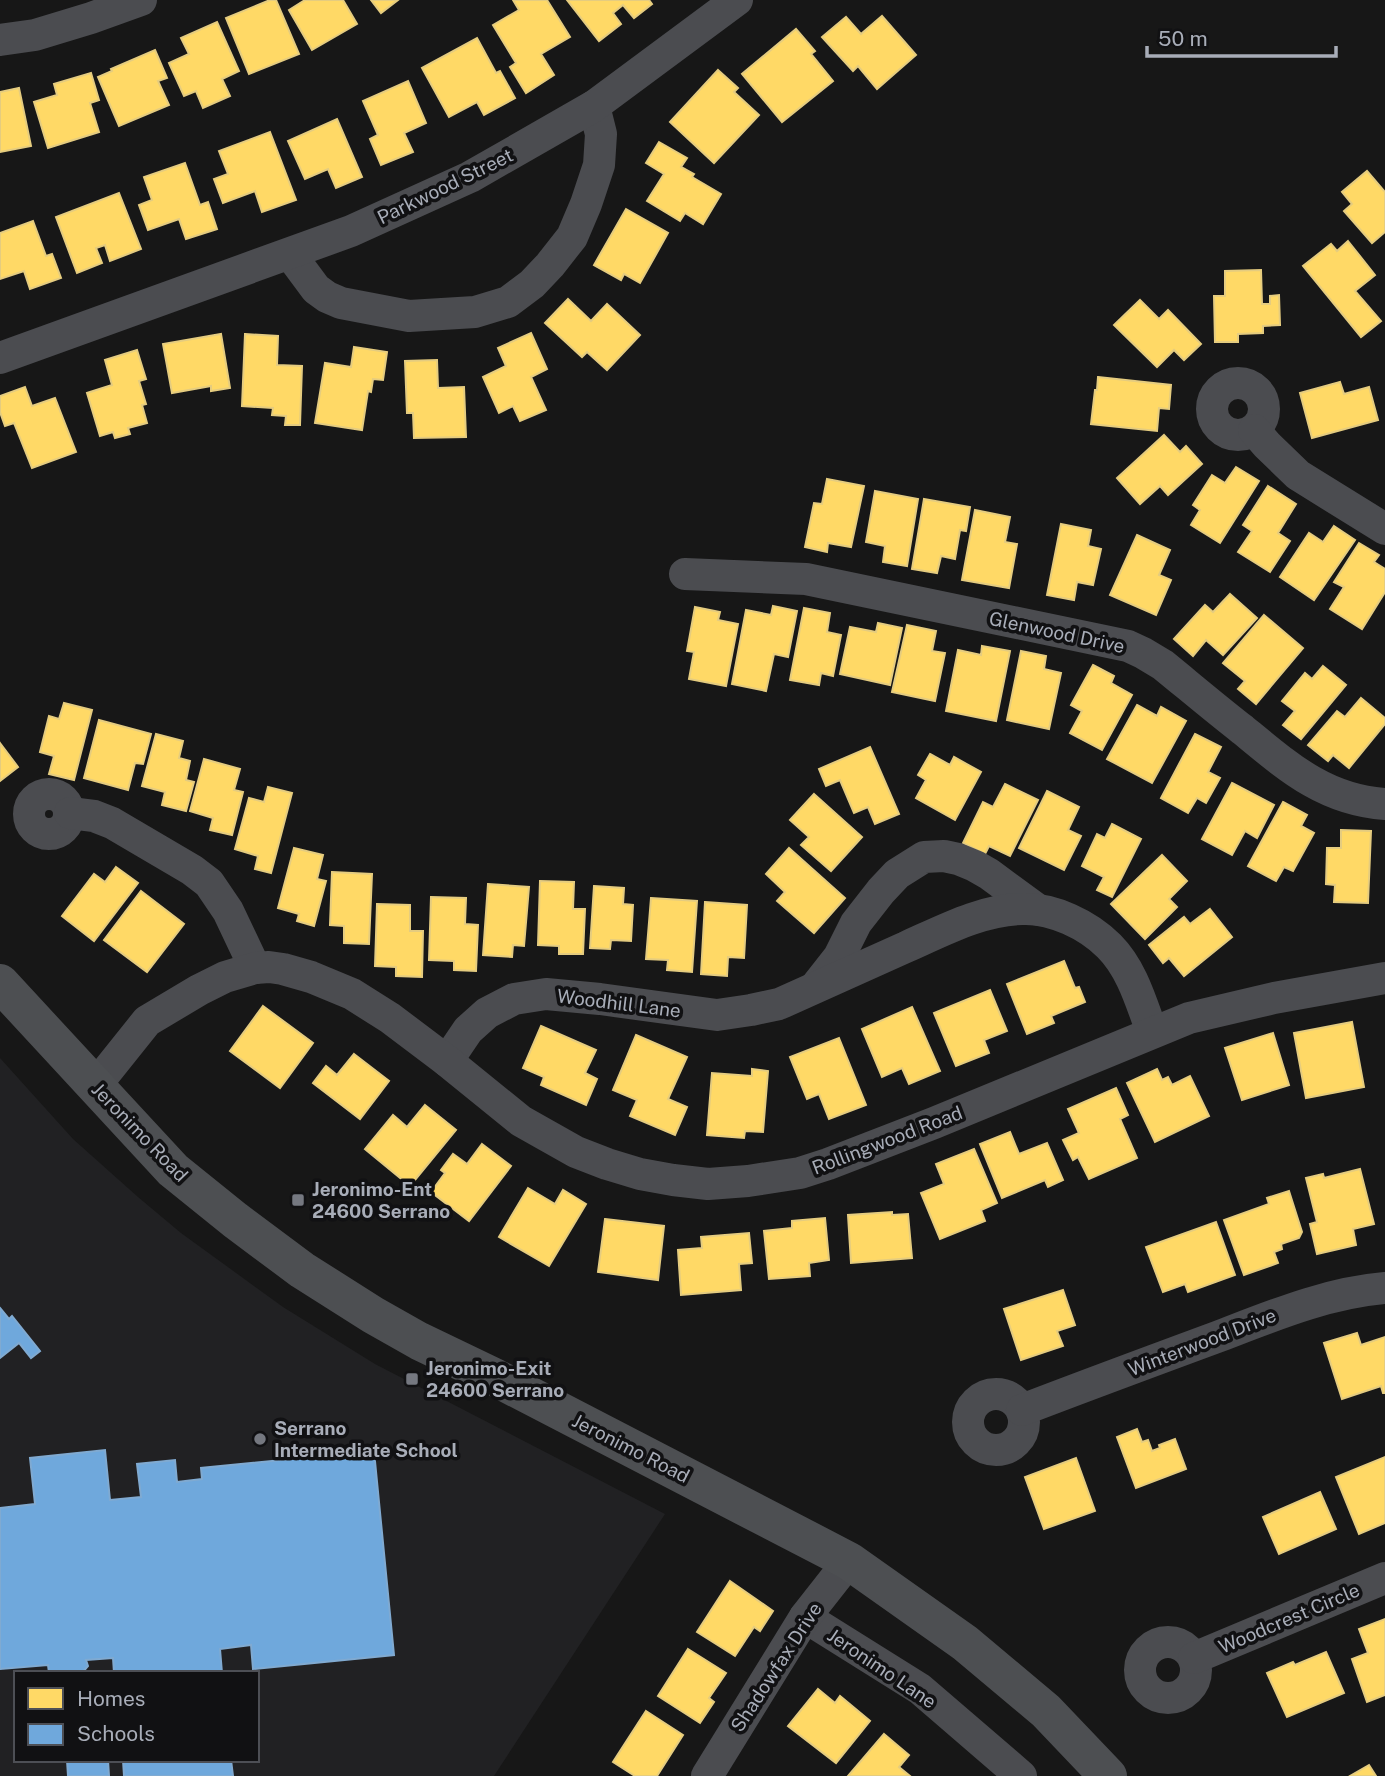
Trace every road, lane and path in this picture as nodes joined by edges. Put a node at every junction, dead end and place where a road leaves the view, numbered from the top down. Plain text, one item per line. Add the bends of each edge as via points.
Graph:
1 (141, 0) edge
2 (737, 0) edge
3 (0, 40) edge
4 (594, 106) junction
5 (290, 254) junction
6 (0, 358) edge
7 (1254, 430) dead end
8 (1385, 529) edge
9 (685, 574) dead end
10 (1385, 804) edge
11 (70, 813) dead end
12 (1038, 910) junction
13 (255, 968) junction
14 (1385, 978) edge
15 (0, 983) edge
16 (814, 988) junction
17 (1152, 1032) junction
18 (447, 1061) junction
19 (95, 1086) junction
20 (1385, 1288) edge
21 (1022, 1409) dead end
22 (849, 1561) junction
23 (1385, 1577) edge
24 (805, 1617) junction
25 (1194, 1658) dead end
26 (707, 1776) edge
27 (1021, 1776) edge
28 (1108, 1776) edge

1 - 3 street via 35,35
2 - 4 street, Parkwood Street
4 - 5 street, Parkwood Street via 470,177
4 - 5 street via 601,134 599,165 572,237 532,284 508,302 475,312 409,316 341,303 317,289
5 - 6 street, Parkwood Street
7 - 8 street via 1298,475
9 - 10 street, Glenwood Drive via 806,579 1128,646 1163,665 1306,779 1343,796
11 - 13 street via 111,823 209,883
12 - 16 street, Woodhill Lane via 1000,911 966,921
12 - 16 street, Woodhill Lane via 975,866 944,856 925,857 897,874 881,891
12 - 17 street, Woodhill Lane via 1077,923 1111,948 1135,985
13 - 18 street, Rollingwood Road via 311,976 352,994
13 - 19 street, Rollingwood Road via 225,976 147,1021
14 - 17 street, Rollingwood Road via 1226,1008
15 - 19 main road, Jeronimo Road
16 - 18 street, Woodhill Lane via 779,1004 717,1015 546,994 514,999 486,1013
17 - 18 street, Rollingwood Road via 828,1164 800,1173 708,1184 640,1174 576,1152 521,1121
19 - 22 main road, Jeronimo Road via 173,1170 324,1284 419,1342
20 - 21 street, Winterwood Drive via 1342,1294 1283,1312
22 - 24 street, Shadowfax Drive
22 - 28 main road, Jeronimo Road via 965,1643 1046,1711
23 - 25 street, Woodcrest Circle
24 - 26 street, Shadowfax Drive
24 - 27 street, Jeronimo Lane via 920,1689

